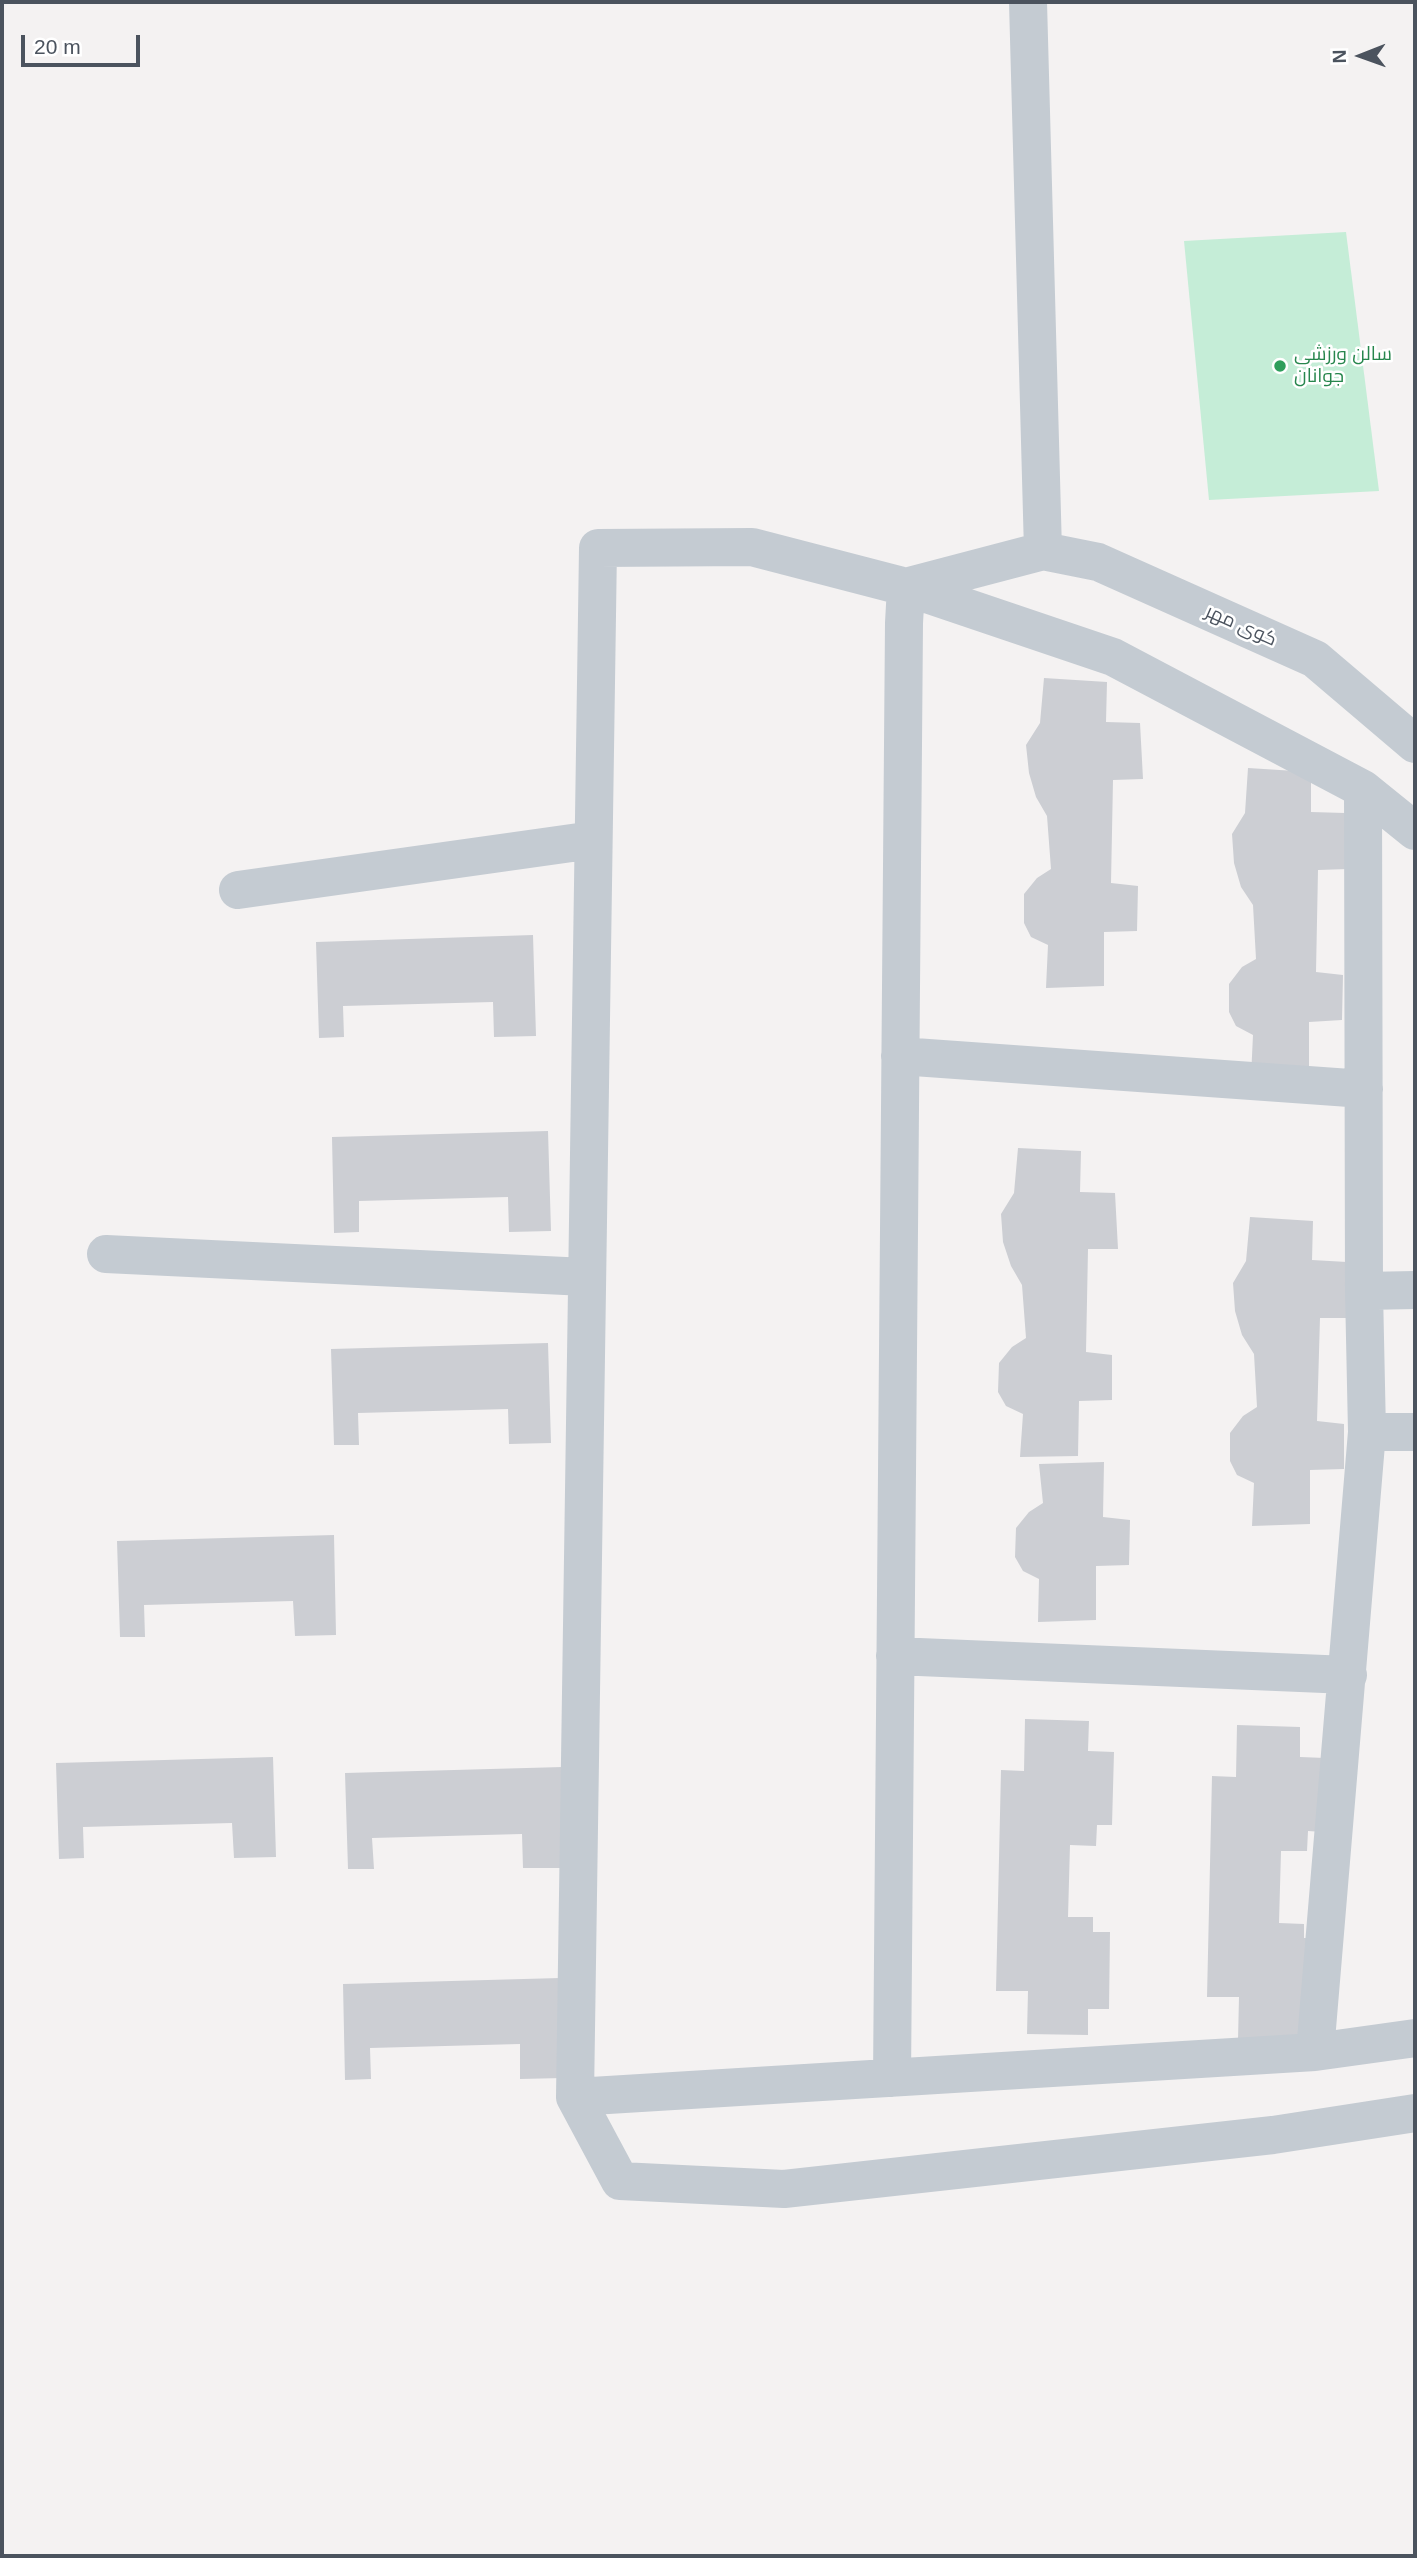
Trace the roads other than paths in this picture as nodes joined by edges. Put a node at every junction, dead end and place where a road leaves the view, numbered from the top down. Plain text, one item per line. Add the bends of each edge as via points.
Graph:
1 (1028, 2) edge
2 (1043, 551) junction
3 (906, 587) junction
4 (1415, 744) edge
5 (1363, 789) junction
6 (1415, 831) edge
7 (593, 840) junction
8 (238, 890) dead end
9 (901, 1056) junction
10 (1364, 1089) junction
11 (106, 1254) dead end
12 (586, 1277) junction
13 (1415, 1290) edge
14 (1364, 1291) junction
15 (1367, 1432) junction
16 (1415, 1432) edge
17 (895, 1656) junction
18 (1348, 1675) junction
19 (1415, 2038) edge
20 (1315, 2052) junction
21 (892, 2078) junction
22 (575, 2097) junction
23 (1415, 2113) edge

1 - 2 street
2 - 3 street
2 - 4 street, کوی مهر via 1098,562 1315,659
3 - 5 street via 1113,657
3 - 7 street via 752,547 597,548
3 - 9 street
5 - 6 street
5 - 10 street
7 - 8 street
7 - 12 street
9 - 10 street
9 - 17 street
10 - 14 street
11 - 12 street
12 - 22 street
13 - 14 street
14 - 15 street
15 - 16 street
15 - 18 street
17 - 18 street
17 - 21 street
18 - 20 street
19 - 20 street
20 - 21 street
21 - 22 street
22 - 23 street via 620,2181 784,2189 1273,2135

